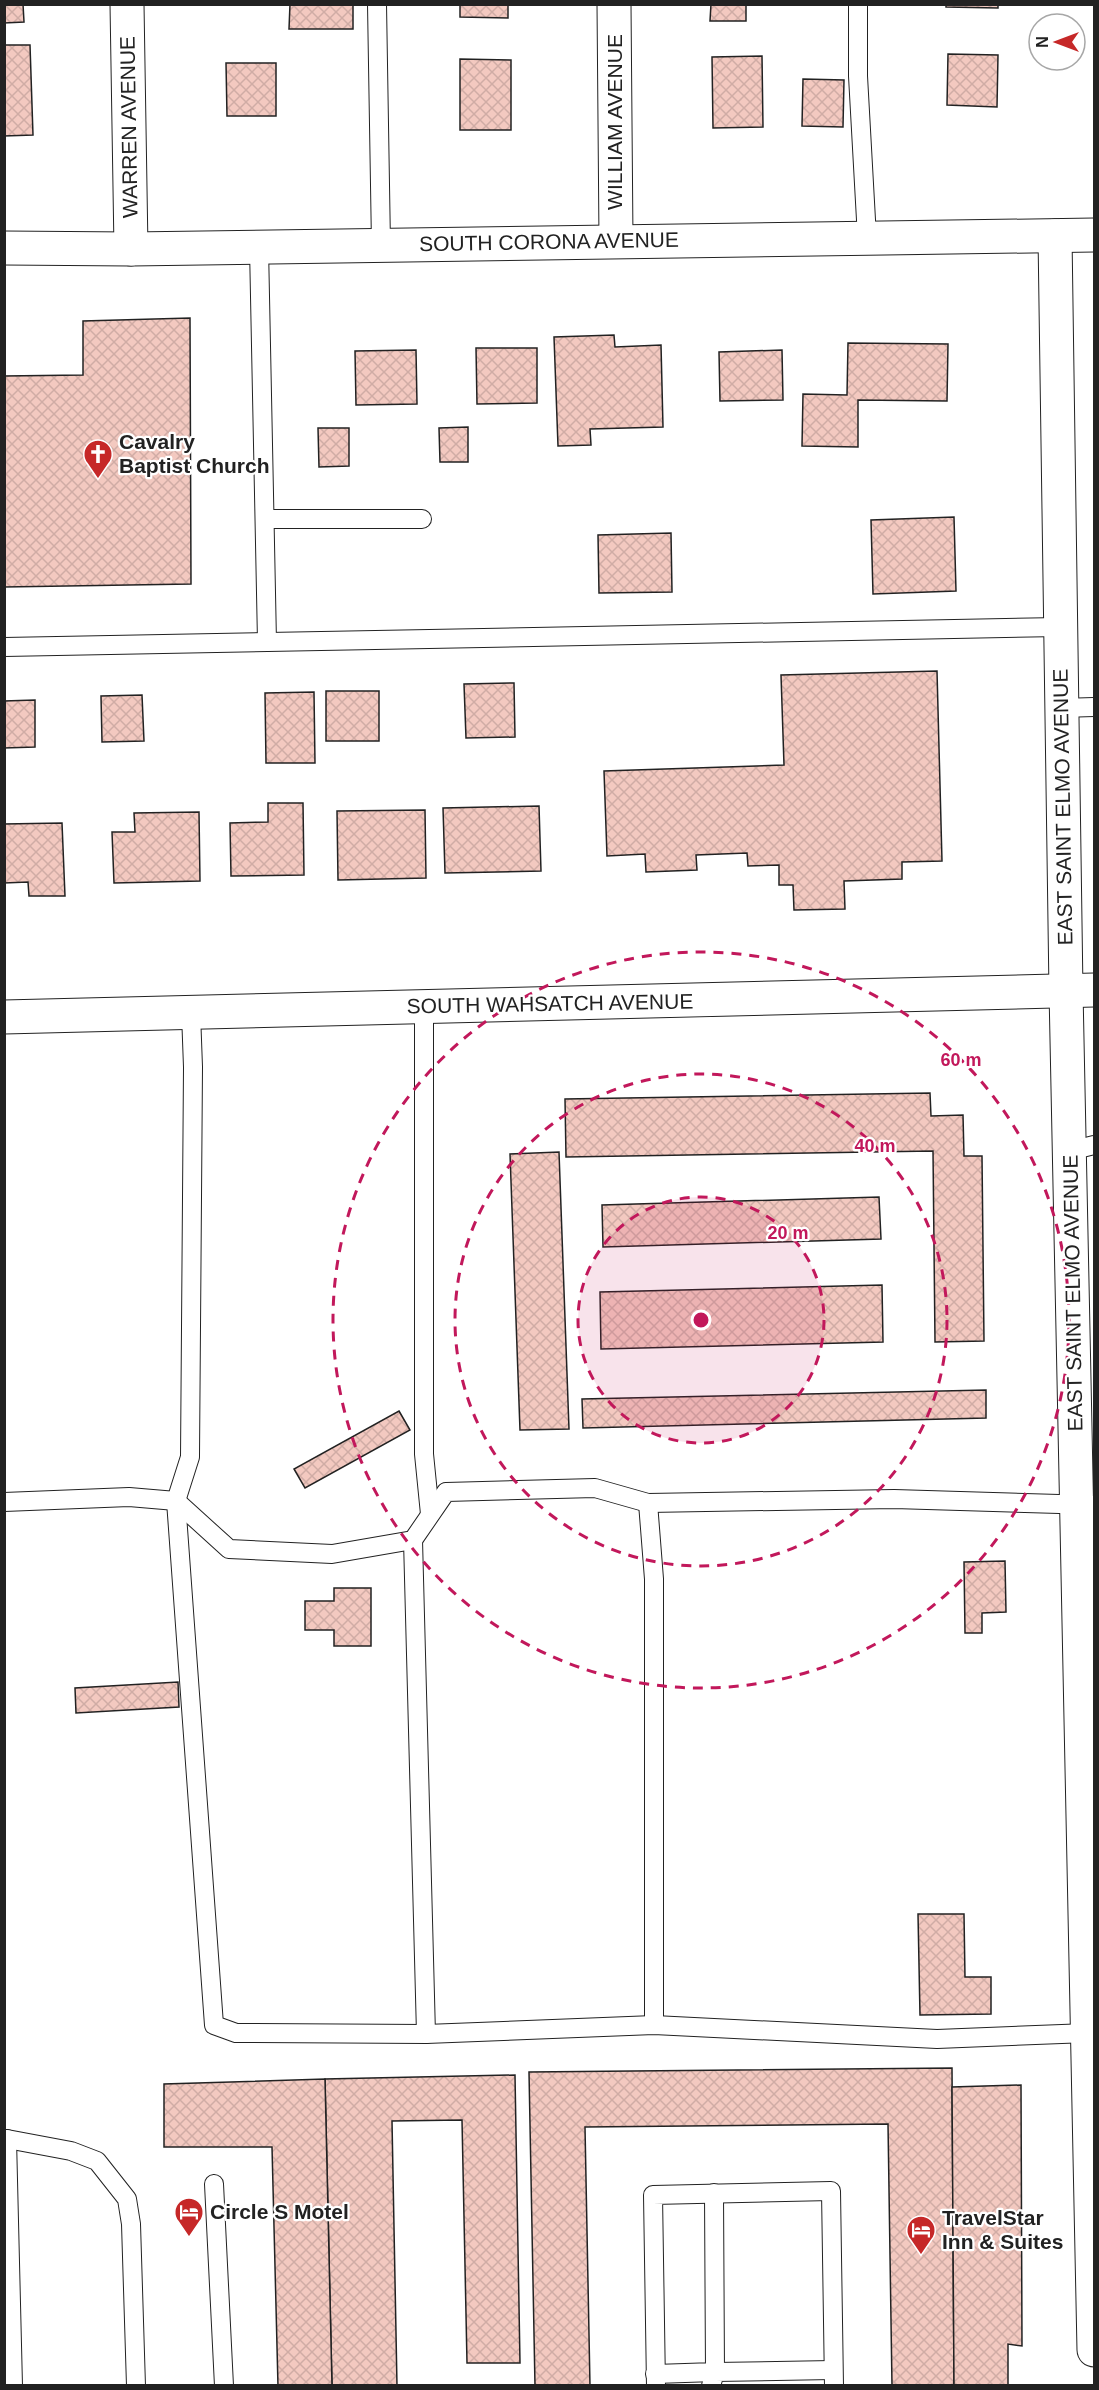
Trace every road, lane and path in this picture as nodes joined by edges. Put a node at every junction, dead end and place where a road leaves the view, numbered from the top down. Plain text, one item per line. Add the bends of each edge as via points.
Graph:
1 (127, 4) edge
2 (377, 4) edge
3 (614, 4) edge
4 (858, 4) edge
5 (1095, 235) edge
6 (1055, 236) junction
7 (867, 238) junction
8 (616, 240) junction
9 (381, 244) junction
10 (259, 247) junction
11 (4, 248) edge
12 (131, 249) junction
13 (266, 519) junction
14 (422, 519) dead end
15 (1060, 627) junction
16 (267, 642) junction
17 (4, 647) edge
18 (1095, 707) edge
19 (1061, 708) junction
20 (1080, 991) edge
21 (424, 1007) junction
22 (190, 1013) junction
23 (4, 1017) edge
24 (1082, 1148) edge
25 (176, 1501) junction
26 (4, 1502) edge
27 (648, 1503) junction
28 (1086, 1505) edge
29 (430, 1515) junction
30 (413, 1540) junction
31 (1087, 1599) edge
32 (1089, 1824) edge
33 (654, 2025) junction
34 (1088, 2033) junction
35 (426, 2034) junction
36 (6, 2139) edge
37 (214, 2184) dead end
38 (714, 2193) junction
39 (1094, 2330) edge
40 (1095, 2350) edge
41 (833, 2378) edge
42 (713, 2379) edge
43 (655, 2380) edge
44 (12, 2385) edge
45 (136, 2385) edge
46 (224, 2385) edge

1 - 12 street, WARREN AVENUE
2 - 9 lane
3 - 8 street, WILLIAM AVENUE
4 - 7 lane
5 - 6 street, SOUTH CORONA AVENUE
6 - 7 street, SOUTH CORONA AVENUE
6 - 15 street, EAST SAINT ELMO AVENUE
7 - 8 street, SOUTH CORONA AVENUE
8 - 9 street, SOUTH CORONA AVENUE
9 - 10 street, SOUTH CORONA AVENUE
10 - 12 street, SOUTH CORONA AVENUE
10 - 13 lane
11 - 12 street, SOUTH CORONA AVENUE
13 - 14 lane
13 - 16 lane
15 - 16 lane
15 - 19 street, EAST SAINT ELMO AVENUE
16 - 17 lane
18 - 19 lane
19 - 20 street, EAST SAINT ELMO AVENUE
20 - 21 street, SOUTH WAHSATCH AVENUE
20 - 24 street, EAST SAINT ELMO AVENUE
21 - 22 street, SOUTH WAHSATCH AVENUE
21 - 29 lane via 424,1454
22 - 23 street, SOUTH WAHSATCH AVENUE
22 - 25 lane via 190,1457
24 - 28 street, EAST SAINT ELMO AVENUE
25 - 26 lane via 129,1497
25 - 30 lane via 229,1549 332,1554
25 - 35 lane via 214,2025 236,2033
27 - 28 lane via 894,1499
27 - 29 lane via 595,1488 446,1492
27 - 33 lane via 654,1579
28 - 31 street, EAST SAINT ELMO AVENUE
29 - 30 lane
30 - 35 lane
31 - 32 street, EAST SAINT ELMO AVENUE
32 - 34 street, EAST SAINT ELMO AVENUE
33 - 34 lane via 937,2039
33 - 35 lane
34 - 39 street, EAST SAINT ELMO AVENUE
36 - 44 lane
36 - 45 lane via 71,2151 97,2161 126,2199 131,2224
37 - 46 lane
38 - 41 lane via 831,2190
38 - 42 lane
38 - 43 lane via 652,2195
39 - 40 street, EAST SAINT ELMO AVENUE
41 - 42 lane
42 - 43 lane

